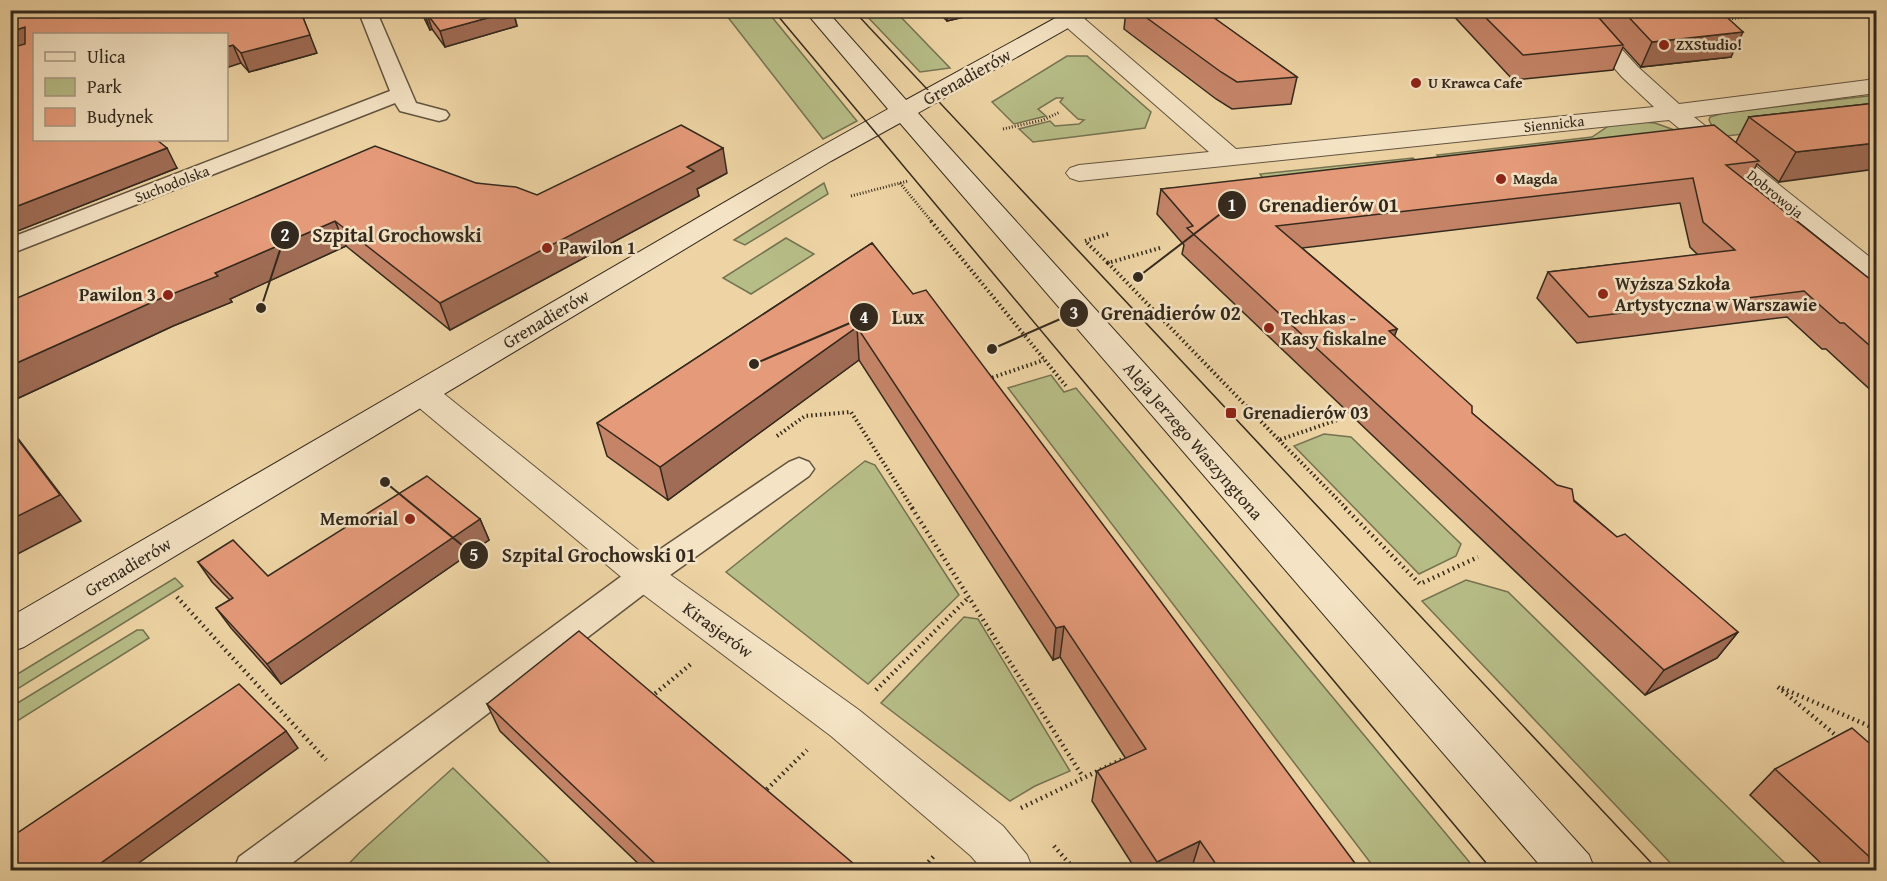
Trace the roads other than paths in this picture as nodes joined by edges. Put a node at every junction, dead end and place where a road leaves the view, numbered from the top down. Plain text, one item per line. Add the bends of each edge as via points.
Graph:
1 (367, 10) edge
2 (814, 10) edge
3 (1574, 10) edge
4 (1079, 15) edge
5 (1876, 86) edge
6 (401, 94) junction
7 (904, 112) junction
8 (1674, 112) junction
9 (439, 115) dead end
10 (1230, 157) junction
11 (1079, 173) dead end
12 (10, 247) edge
13 (1876, 276) edge
14 (422, 393) junction
15 (799, 469) dead end
16 (645, 576) junction
17 (10, 636) edge
18 (253, 870) edge
19 (1011, 870) edge
20 (1573, 870) edge

1 - 6 lane
2 - 7 street, Aleja Jerzego Waszyngtona
3 - 8 street, Dobrowoja via 1630,72
4 - 7 street, Grenadierów
4 - 10 street
5 - 8 street, Siennicka
6 - 9 lane via 407,107
6 - 12 lane, Suchodolska
7 - 14 street, Grenadierów via 822,156
7 - 20 street, Aleja Jerzego Waszyngtona
8 - 10 street, Siennicka
8 - 13 street, Dobrowoja
10 - 11 street, Siennicka
14 - 16 street, Kirasjerów
14 - 17 street, Grenadierów
15 - 16 lane
16 - 18 lane
16 - 19 street, Kirasjerów via 845,723 987,841

